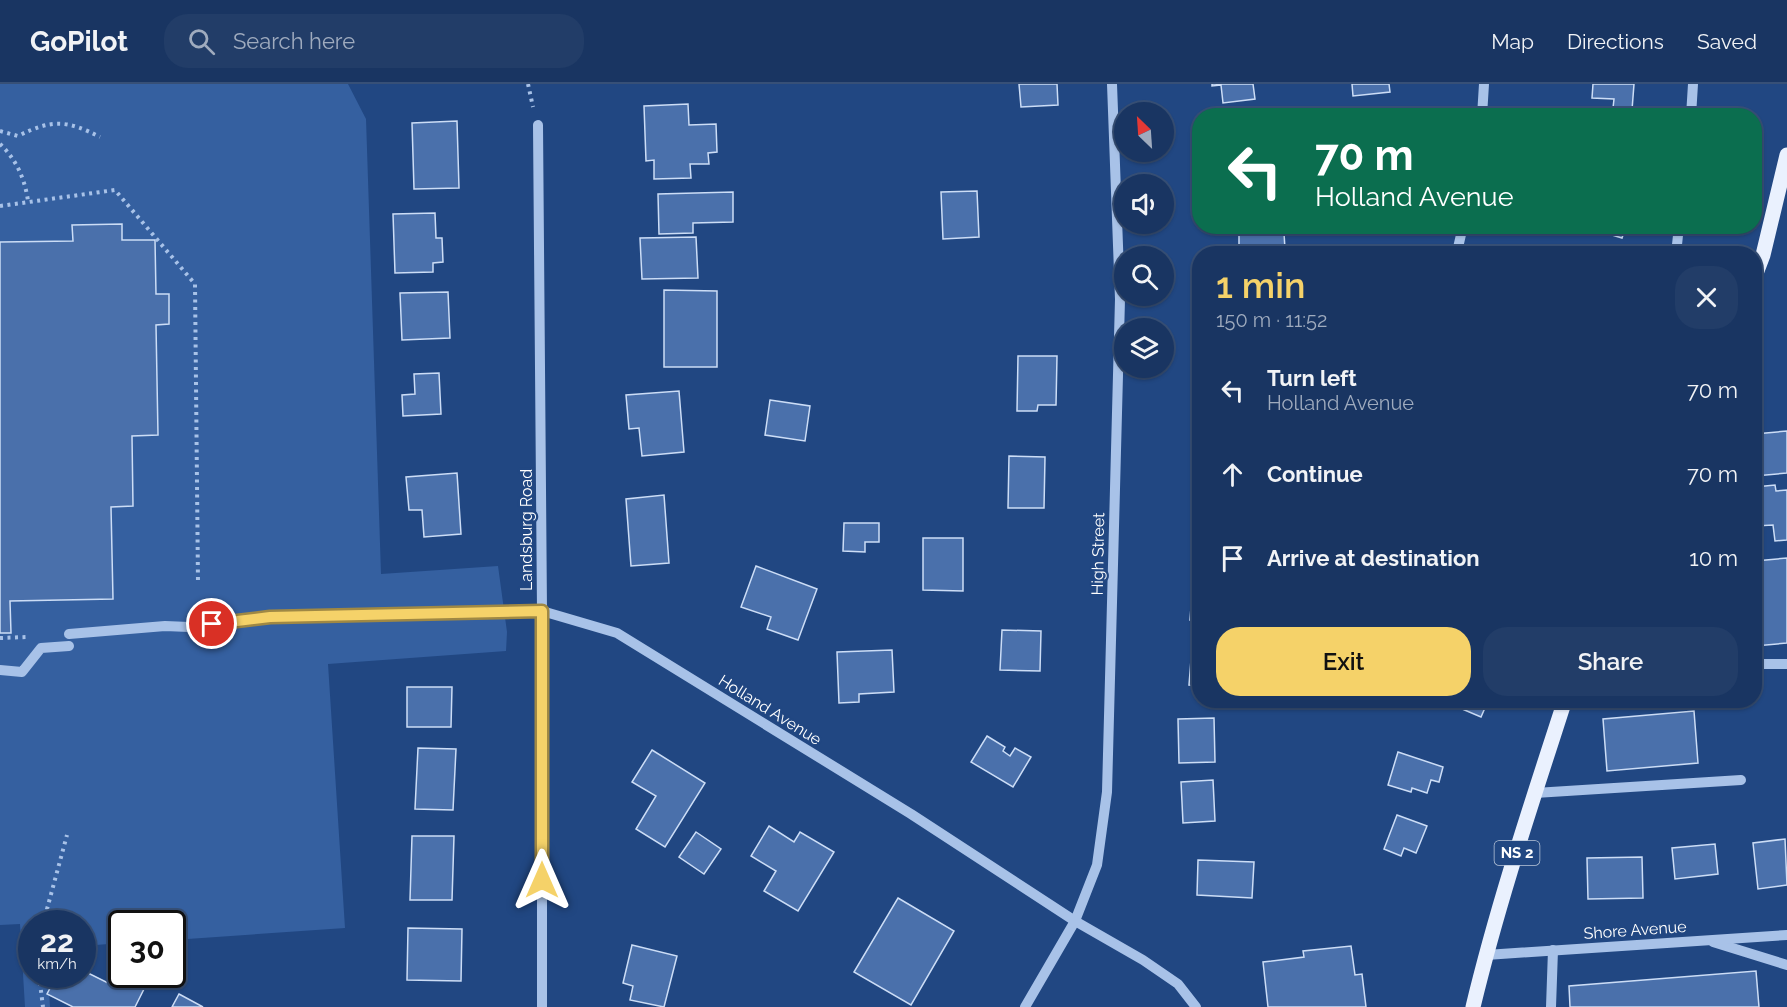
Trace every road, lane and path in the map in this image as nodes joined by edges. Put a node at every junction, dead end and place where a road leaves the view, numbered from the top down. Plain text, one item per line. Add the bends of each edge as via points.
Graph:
1 (1112, 84) edge
2 (1484, 84) edge
3 (1693, 84) edge
4 (1482, 108) edge
5 (1692, 108) edge
6 (538, 125) dead end
7 (0, 131) edge
8 (100, 137) dead end
9 (0, 144) edge
10 (1787, 155) edge
11 (28, 201) junction
12 (0, 206) edge
13 (1762, 258) edge
14 (198, 583) dead end
15 (542, 611) junction
16 (69, 634) dead end
17 (69, 646) dead end
18 (1762, 664) edge
19 (1787, 664) edge
20 (0, 670) edge
21 (1562, 708) edge
22 (1741, 780) dead end
23 (1535, 793) junction
24 (67, 835) dead end
25 (47, 910) edge
26 (1075, 921) junction
27 (1787, 934) edge
28 (1707, 940) junction
29 (1554, 950) junction
30 (1486, 955) junction
31 (1787, 965) edge
32 (41, 988) edge
33 (43, 1007) edge
34 (542, 1007) edge
35 (1025, 1007) edge
36 (1196, 1007) edge
37 (1473, 1007) edge
38 (1551, 1007) edge

1 - 26 street, High Street via 1120,299 1107,792 1097,865
2 - 4 street
3 - 5 street
6 - 15 street, Landsburg Road
7 - 8 path via 18,136 58,122
9 - 11 path via 21,174
10 - 13 main road
11 - 12 path
11 - 14 path via 115,190 195,284
15 - 16 street, Holland Avenue via 270,617 189,627
15 - 26 street, Holland Avenue via 616,633
15 - 34 street, Landsburg Road
17 - 20 street via 41,648 22,672
18 - 19 street
21 - 23 main road, NS 2
22 - 23 street
23 - 30 main road, NS 2
24 - 25 path
26 - 35 street, High Street
26 - 36 street, Holland Avenue via 1178,984
27 - 28 street, Shore Avenue
28 - 29 street, Shore Avenue
28 - 31 street
29 - 30 street, Shore Avenue
29 - 38 street
30 - 37 main road, NS 2
32 - 33 path

